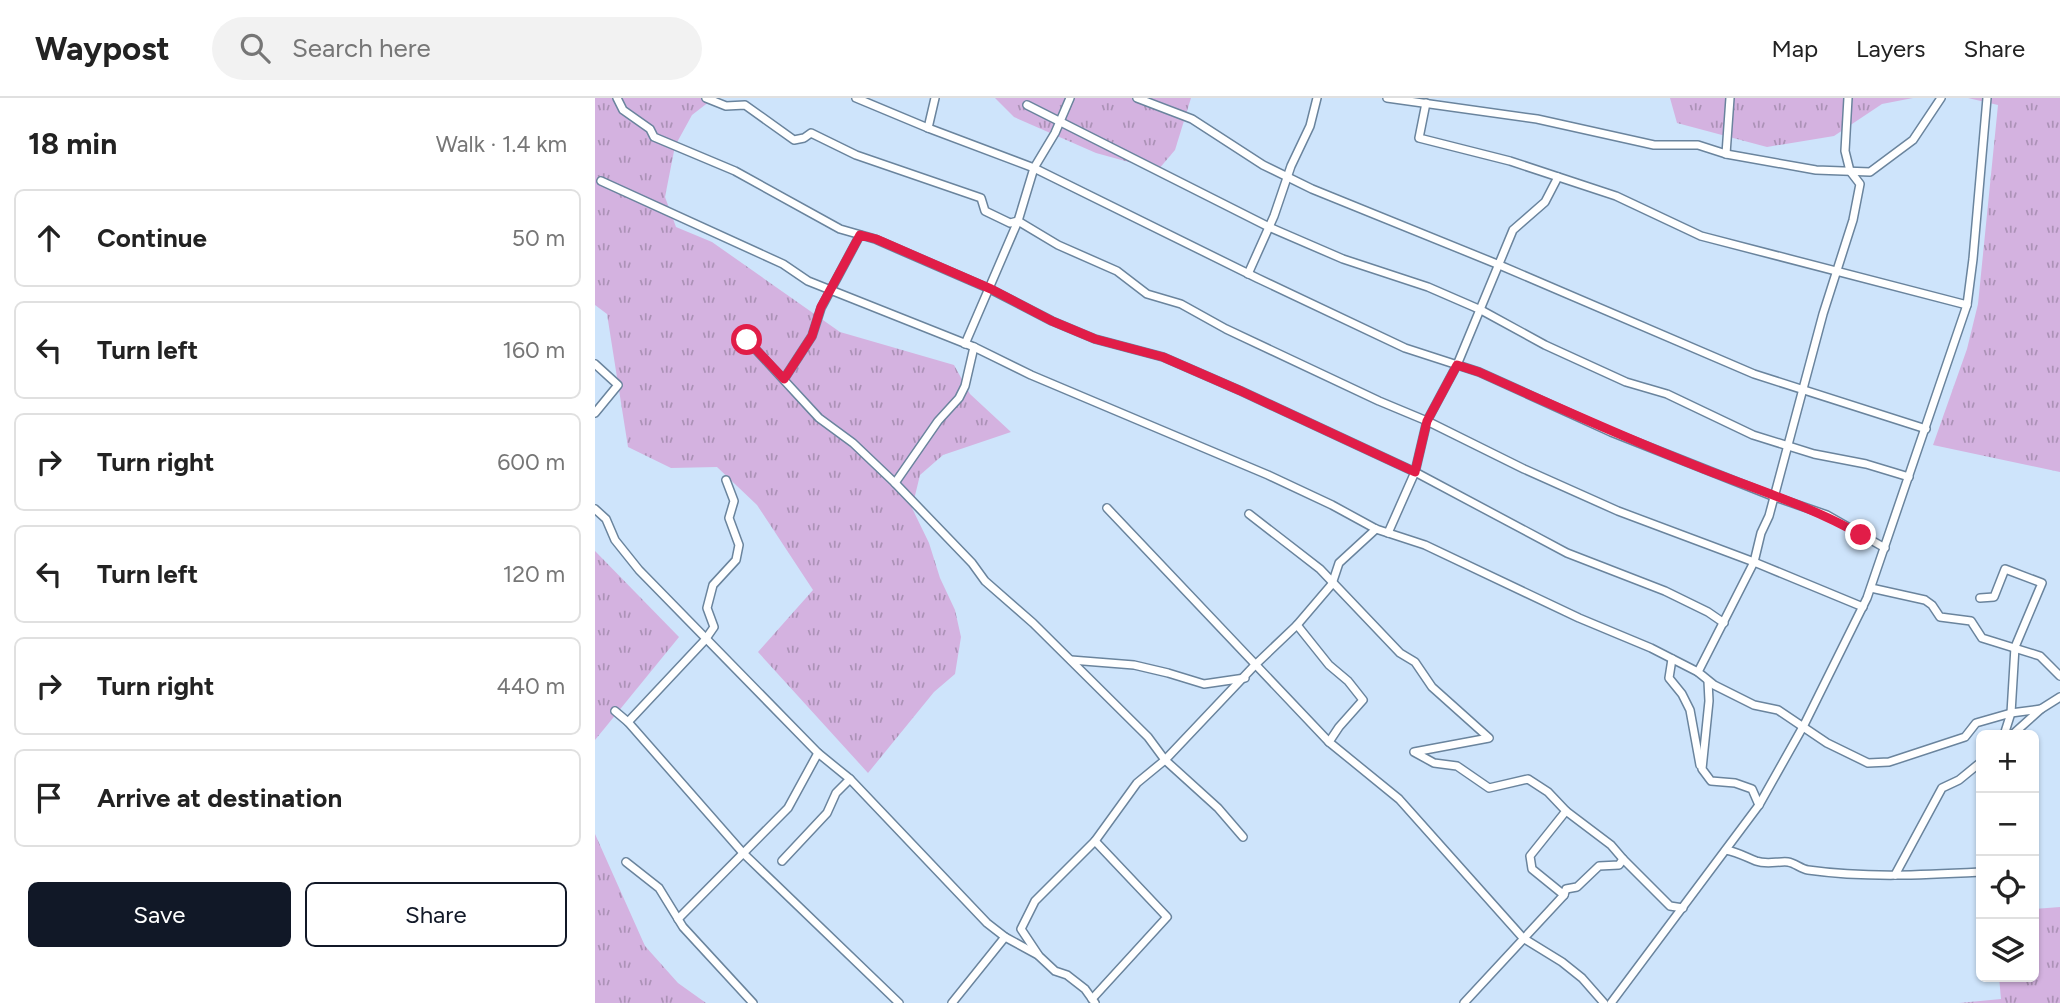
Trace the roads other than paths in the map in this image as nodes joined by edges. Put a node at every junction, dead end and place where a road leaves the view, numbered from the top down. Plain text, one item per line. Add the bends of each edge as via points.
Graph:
1 (617, 98) edge
2 (706, 98) edge
3 (856, 98) edge
4 (935, 98) edge
5 (1070, 98) edge
6 (1137, 98) edge
7 (1317, 98) edge
8 (1387, 98) edge
9 (1730, 98) edge
10 (1848, 98) edge
11 (1941, 98) edge
12 (1987, 98) edge
13 (1426, 103) junction
14 (1027, 105) dead end
15 (927, 128) junction
16 (1726, 155) junction
17 (1034, 168) junction
18 (1850, 171) junction
19 (1558, 177) junction
20 (1287, 178) junction
21 (601, 181) dead end
22 (1019, 221) junction
23 (1269, 227) junction
24 (860, 235) junction
25 (1497, 264) junction
26 (1836, 272) junction
27 (1248, 274) junction
28 (991, 289) junction
29 (830, 290) junction
30 (1967, 305) junction
31 (1481, 310) junction
32 (747, 340) dead end
33 (965, 344) junction
34 (974, 347) junction
35 (595, 364) edge
36 (1457, 365) junction
37 (784, 379) junction
38 (1804, 390) junction
39 (595, 413) edge
40 (1427, 421) junction
41 (1926, 429) junction
42 (1788, 446) junction
43 (1415, 472) junction
44 (1909, 477) junction
45 (726, 480) dead end
46 (895, 483) junction
47 (1775, 497) junction
48 (1107, 508) dead end
49 (595, 509) edge
50 (1249, 514) dead end
51 (1376, 529) junction
52 (1388, 533) junction
53 (1885, 548) junction
54 (1754, 562) junction
55 (1332, 584) junction
56 (1871, 588) junction
57 (1980, 598) dead end
58 (1863, 607) junction
59 (1724, 623) junction
60 (1297, 625) junction
61 (705, 640) junction
62 (2015, 647) junction
63 (1672, 659) junction
64 (1070, 660) junction
65 (1255, 665) junction
66 (1698, 672) junction
67 (2060, 676) edge
68 (1245, 678) junction
69 (1708, 681) junction
70 (2060, 697) edge
71 (2041, 709) junction
72 (615, 711) dead end
73 (2011, 713) junction
74 (628, 722) junction
75 (1804, 725) junction
76 (2006, 730) edge
77 (2018, 730) edge
78 (1328, 742) junction
79 (818, 753) junction
80 (1165, 760) junction
81 (1976, 766) edge
82 (1702, 769) junction
83 (850, 779) junction
84 (1759, 805) junction
85 (1566, 811) junction
86 (1243, 837) dead end
87 (1095, 841) junction
88 (1726, 850) junction
89 (743, 853) junction
90 (1623, 859) junction
91 (782, 861) dead end
92 (626, 862) dead end
93 (1976, 872) edge
94 (1895, 875) junction
95 (1564, 895) junction
96 (1683, 908) junction
97 (678, 919) junction
98 (1005, 937) junction
99 (1523, 938) junction
100 (1039, 956) junction
101 (1093, 1001) edge
102 (753, 1003) edge
103 (899, 1003) edge
104 (952, 1003) edge
105 (1464, 1003) edge
106 (1604, 1003) edge
107 (1611, 1003) edge

1 - 24 street via 623,110 654,137 735,172 839,229
2 - 22 street via 726,106 745,105 794,140 811,133 856,155 981,198 985,211 1010,223
3 - 15 street
4 - 15 street
5 - 17 street
6 - 20 street via 1192,119
7 - 20 street
8 - 13 street
9 - 16 street
10 - 18 street via 1845,150
11 - 18 street via 1913,141 1870,172
12 - 30 street
13 - 16 street via 1654,145 1698,145
13 - 19 street via 1419,138
14 - 23 street
15 - 17 street
16 - 18 street
17 - 22 street
17 - 27 street
18 - 26 street via 1860,184
19 - 25 street via 1545,202 1513,230
19 - 26 street via 1615,196 1701,236
20 - 23 street
20 - 25 street
21 - 29 street
22 - 28 street
22 - 40 street via 1058,245 1117,271 1147,294 1181,304
23 - 27 street
23 - 31 street
24 - 28 street
24 - 29 street
25 - 31 street
25 - 38 street via 1707,355
26 - 30 street
26 - 38 street
27 - 36 street via 1405,348
28 - 33 street
28 - 43 street via 1095,339 1163,357
29 - 33 street
29 - 37 street via 812,336
30 - 41 street
31 - 36 street
31 - 42 street via 1626,382 1667,394 1753,435
32 - 37 street
33 - 34 street
34 - 46 street via 959,398
34 - 51 street via 1268,475
35 - 39 street via 618,385
36 - 40 street
36 - 47 street
37 - 46 street via 819,418
38 - 41 street
38 - 42 street
40 - 43 street
40 - 54 street via 1618,511
41 - 44 street
42 - 44 street
42 - 47 street
43 - 52 street
43 - 59 street via 1567,553 1665,591
44 - 53 street
45 - 61 street via 734,501 729,519 740,545 736,560 713,584 707,608 714,627
46 - 64 street via 985,581
47 - 53 street via 1827,515
47 - 54 street
48 - 65 street
49 - 61 street via 639,570
50 - 55 street via 1320,569
51 - 52 street
51 - 55 street via 1339,563
52 - 63 street via 1425,545
53 - 56 street
54 - 58 street
54 - 59 street
55 - 60 street
55 - 85 street via 1400,653 1415,662 1432,687 1489,738 1414,752 1434,763 1457,766 1489,788 1528,779
56 - 58 street
56 - 62 street via 1925,600 1940,617 1972,621 1982,638
57 - 62 street via 1994,597 2005,569 2042,583
58 - 75 street
59 - 66 street
60 - 65 street
60 - 78 street via 1363,700
61 - 74 street
61 - 79 street
62 - 67 street via 2040,656
62 - 73 street
63 - 66 street
63 - 82 street via 1669,678 1690,710
64 - 68 street via 1134,665 1204,684
64 - 80 street via 1148,737
65 - 68 street
65 - 78 street
66 - 69 street
68 - 80 street
69 - 75 street
69 - 82 street
70 - 71 street
71 - 73 street
71 - 77 street
72 - 74 street
73 - 75 street via 1976,723 1965,737 1889,762 1868,763 1837,749
73 - 76 street
74 - 89 street
75 - 84 street
78 - 99 street via 1399,799
79 - 83 street
79 - 89 street via 788,808
80 - 86 street
80 - 87 street via 1137,783
81 - 94 street via 1942,788
82 - 84 street via 1711,781 1752,789
83 - 91 street via 836,793 827,813
83 - 98 street
84 - 88 street
85 - 90 street
85 - 95 street via 1530,856 1532,869
87 - 100 street via 1035,901 1021,929
87 - 101 street via 1167,916
88 - 94 street via 1771,864 1790,862 1804,870
88 - 96 street
89 - 97 street
89 - 103 street
90 - 95 street via 1619,865 1598,866 1577,887 1566,888
90 - 96 street via 1670,906
92 - 97 street via 659,888
93 - 94 street
95 - 99 street
96 - 107 street
97 - 102 street
98 - 100 street
98 - 104 street
99 - 105 street
99 - 106 street via 1582,978
100 - 101 street via 1085,989

